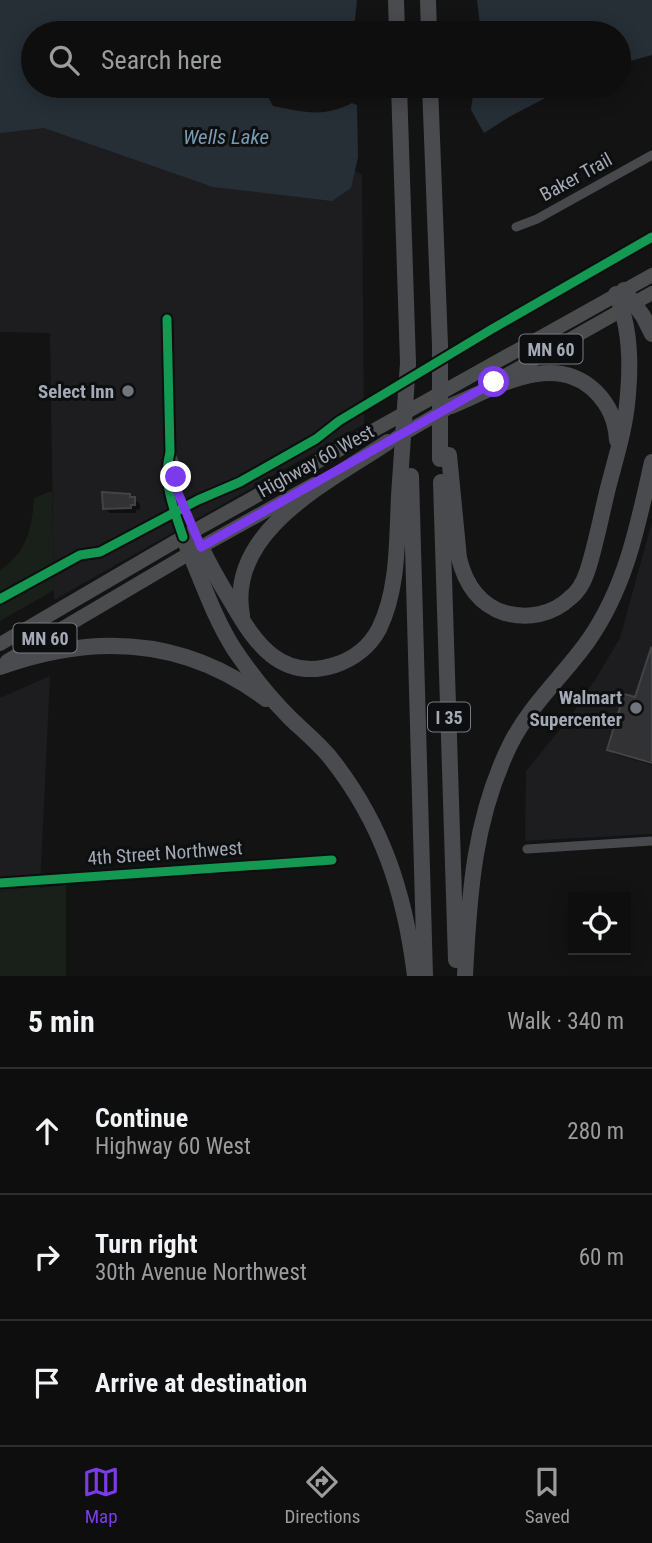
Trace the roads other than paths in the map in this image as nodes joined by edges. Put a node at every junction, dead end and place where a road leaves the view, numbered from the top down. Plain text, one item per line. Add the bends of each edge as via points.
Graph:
1 (396, 0) edge
2 (428, 0) edge
3 (397, 21) edge
4 (429, 21) edge
5 (399, 98) edge
6 (430, 98) edge
7 (652, 155) edge
8 (516, 227) dead end
9 (652, 275) edge
10 (652, 293) edge
11 (624, 299) junction
12 (167, 319) dead end
13 (652, 334) edge
14 (451, 406) junction
15 (388, 442) junction
16 (445, 457) junction
17 (616, 457) junction
18 (652, 461) edge
19 (405, 479) junction
20 (192, 542) junction
21 (246, 628) junction
22 (0, 644) edge
23 (0, 666) edge
24 (291, 718) junction
25 (652, 841) edge
26 (527, 849) dead end
27 (332, 860) dead end
28 (0, 883) edge
29 (415, 976) edge
30 (425, 976) edge
31 (457, 976) edge
32 (465, 976) edge

1 - 3 highway
2 - 4 highway
5 - 19 highway, bridge via 408,363
6 - 16 highway, bridge
7 - 8 street, Baker Trail
9 - 11 main road, Highway 60 West / MN 60
10 - 11 main road, Highway 60 West / MN 60
11 - 13 highway
11 - 14 main road, Highway 60 West / MN 60
11 - 17 highway via 628,394
11 - 20 main road, Highway 60 West / MN 60
12 - 20 street via 169,494
14 - 15 main road, Highway 60 West / MN 60
14 - 17 highway via 523,376 567,375 581,380 604,400 616,427
15 - 20 main road, Highway 60 West / MN 60
15 - 21 highway via 309,494 259,543 247,562 240,588
16 - 17 highway via 459,558 469,586 490,606 532,616 559,607 580,586
16 - 31 highway, I 35
18 - 32 highway via 620,586 589,640 528,712 485,808 472,874
19 - 21 highway via 392,586 379,629 370,642 344,662 312,669 267,653
19 - 30 highway, I 35
20 - 21 highway
20 - 22 main road, Highway 60 West / MN 60
20 - 23 main road, Highway 60 West / MN 60
20 - 24 highway via 212,608 234,649
23 - 24 highway via 75,648 152,648 218,670
24 - 29 highway via 328,755 383,843 398,883
25 - 26 street
27 - 28 street, 4th Street Northwest

